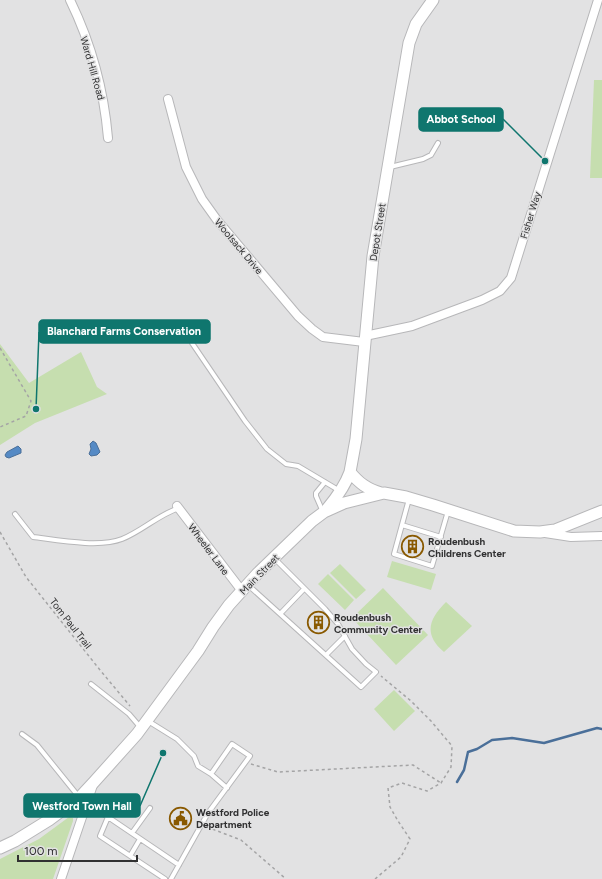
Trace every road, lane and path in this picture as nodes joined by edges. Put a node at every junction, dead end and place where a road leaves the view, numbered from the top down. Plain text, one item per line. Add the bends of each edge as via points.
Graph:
1 (70, 0) edge
2 (433, 0) edge
3 (598, 0) edge
4 (168, 99) dead end
5 (108, 138) dead end
6 (438, 143) dead end
7 (387, 168) junction
8 (365, 339) junction
9 (192, 343) dead end
10 (0, 348) edge
11 (0, 428) edge
12 (350, 472) junction
13 (325, 482) junction
14 (341, 491) junction
15 (384, 493) junction
16 (409, 498) junction
17 (178, 507) joint
18 (448, 510) junction
19 (324, 512) junction
20 (602, 512) edge
21 (15, 514) dead end
22 (402, 525) junction
23 (0, 532) edge
24 (540, 532) junction
25 (602, 536) edge
26 (441, 537) junction
27 (274, 558) junction
28 (245, 588) junction
29 (304, 589) junction
30 (281, 613) junction
31 (345, 636) junction
32 (326, 655) junction
33 (376, 672) junction
34 (91, 684) dead end
35 (130, 707) dead end
36 (144, 724) junction
37 (22, 734) dead end
38 (245, 763) junction
39 (211, 774) junction
40 (441, 784) junction
41 (227, 788) junction
42 (83, 800) junction
43 (150, 808) dead end
44 (108, 817) junction
45 (202, 825) junction
46 (132, 833) junction
47 (140, 839) junction
48 (0, 848) edge
49 (130, 856) junction
50 (179, 864) junction
51 (61, 879) edge
52 (165, 879) edge
53 (171, 879) edge
54 (286, 879) edge
55 (375, 879) edge

1 - 5 street, Ward Hill Road via 92,57 102,94
2 - 7 main road, Depot Street via 416,24 409,43
3 - 8 street, Fisher Way via 511,278 503,289 493,296 432,319
4 - 8 street, Woolsack Drive via 186,167 217,220 298,316 312,329 323,337
6 - 7 lane via 431,156
7 - 8 main road, Depot Street via 372,256
8 - 12 main road, Depot Street via 356,439
9 - 13 lane via 267,449 286,464 298,466
10 - 11 path via 31,401 26,416
12 - 14 main road, Depot Street
12 - 15 main road via 369,489
13 - 14 lane
13 - 19 lane via 316,493
14 - 19 main road, Depot Street
15 - 16 main road, Main Street
15 - 19 main road, Main Street via 344,503
16 - 18 main road, Main Street
16 - 22 lane
17 - 21 lane via 122,539 99,543 33,537
17 - 28 street, Wheeler Lane
18 - 24 main road, Main Street via 514,530
18 - 26 lane
19 - 27 main road, Main Street
20 - 24 main road, Main Street via 554,530
22 - 26 lane
22 - 26 lane via 394,554 432,566
23 - 35 path, Tom Paul Trail via 26,577
24 - 25 street via 571,537
27 - 28 main road, Main Street
27 - 29 lane
28 - 30 lane
28 - 36 main road, Main Street via 213,627
29 - 30 lane
29 - 31 lane via 325,609
30 - 32 lane
31 - 32 lane
31 - 33 lane via 352,650
32 - 33 lane via 361,686
33 - 40 path via 411,701 452,746 451,767
34 - 36 lane
36 - 39 lane via 177,740 194,756 198,766
36 - 42 main road, Main Street via 94,782
37 - 42 lane via 37,745
38 - 39 lane via 250,756 232,744
38 - 40 path via 278,772 413,765
38 - 41 lane
39 - 41 lane
40 - 55 path via 427,791 402,783 388,788 390,807 410,839 401,857
41 - 45 lane
42 - 44 lane
42 - 48 main road, Main Street
42 - 51 street
43 - 46 lane
44 - 46 lane
44 - 49 lane via 100,836
45 - 50 lane
45 - 54 path via 241,840
46 - 47 lane
47 - 49 lane
47 - 50 lane
49 - 52 lane
50 - 53 lane

